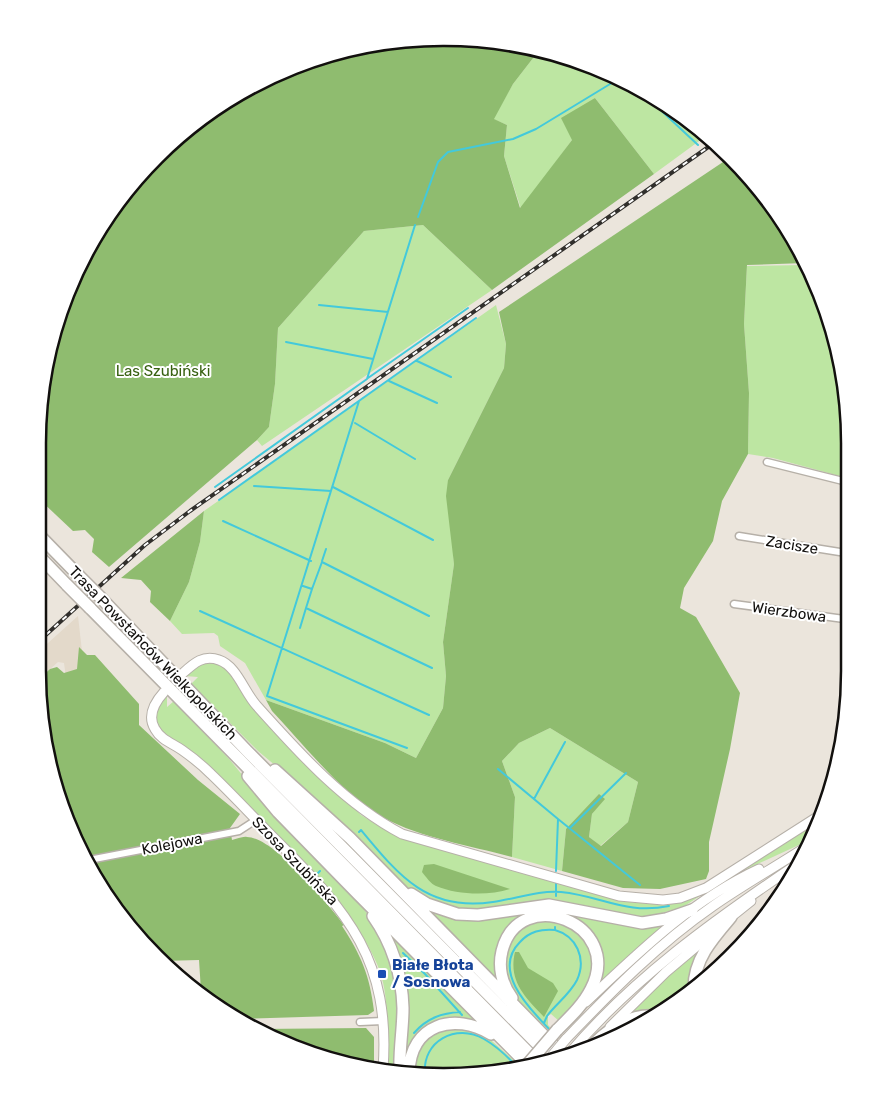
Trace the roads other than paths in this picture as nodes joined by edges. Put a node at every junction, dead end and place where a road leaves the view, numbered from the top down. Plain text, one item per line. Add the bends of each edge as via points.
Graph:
1 (767, 462) dead end
2 (841, 480) edge
3 (739, 536) dead end
4 (46, 542) edge
5 (841, 552) edge
6 (46, 563) edge
7 (734, 604) dead end
8 (841, 619) edge
9 (182, 674) dead end
10 (164, 692) dead end
11 (213, 731) junction
12 (247, 750) junction
13 (256, 820) junction
14 (812, 820) edge
15 (794, 855) joint
16 (95, 861) edge
17 (787, 871) edge
18 (787, 871) edge
19 (394, 883) junction
20 (358, 894) junction
21 (692, 910) junction
22 (731, 917) junction
23 (694, 978) edge
24 (524, 1016) junction
25 (569, 1018) junction
26 (637, 1018) edge
27 (360, 1022) dead end
28 (383, 1022) junction
29 (611, 1031) edge
30 (602, 1035) edge
31 (576, 1045) edge
32 (512, 1049) junction
33 (561, 1050) edge
34 (556, 1051) edge
35 (548, 1054) edge
36 (536, 1056) edge
37 (533, 1057) edge
38 (522, 1060) edge
39 (383, 1063) edge
40 (400, 1065) edge
41 (410, 1066) edge

1 - 2 street
3 - 5 street, Zacisze
4 - 12 highway, Trasa Powstańców Wielkopolskich, bridge
6 - 11 highway, Trasa Powstańców Wielkopolskich, bridge
7 - 8 street, Wierzbowa
9 - 14 street via 202,659 213,658 226,664 255,704 310,762 375,820 402,834 619,896 663,900 694,893
10 - 13 street, Szosa Szubińska via 152,713 155,730 203,766
11 - 20 highway via 278,812
11 - 37 highway
12 - 19 highway via 270,765 316,805
12 - 35 highway
13 - 16 street, Kolejowa via 238,831
13 - 28 street, Szosa Szubińska via 331,898 350,924 374,976
15 - 21 street via 737,880
15 - 34 street, bridge via 740,887 680,930 614,988
17 - 22 street
18 - 31 street via 723,914 668,958 623,997
19 - 21 highway via 427,904 458,914 549,905 642,922 666,919
19 - 24 highway
20 - 32 highway
20 - 40 highway via 387,939 400,978
21 - 25 street via 635,955
22 - 23 highway via 703,953
22 - 30 street via 666,972
24 - 25 highway via 502,978 500,958 504,944 518,925 542,916 556,916 574,922 582,929 594,946 596,955 596,976 591,988
24 - 33 highway
25 - 36 highway, bridge
26 - 29 highway
27 - 28 street
28 - 39 street, Szosa Szubińska
32 - 38 highway
32 - 41 highway via 471,1024 442,1025 418,1043

